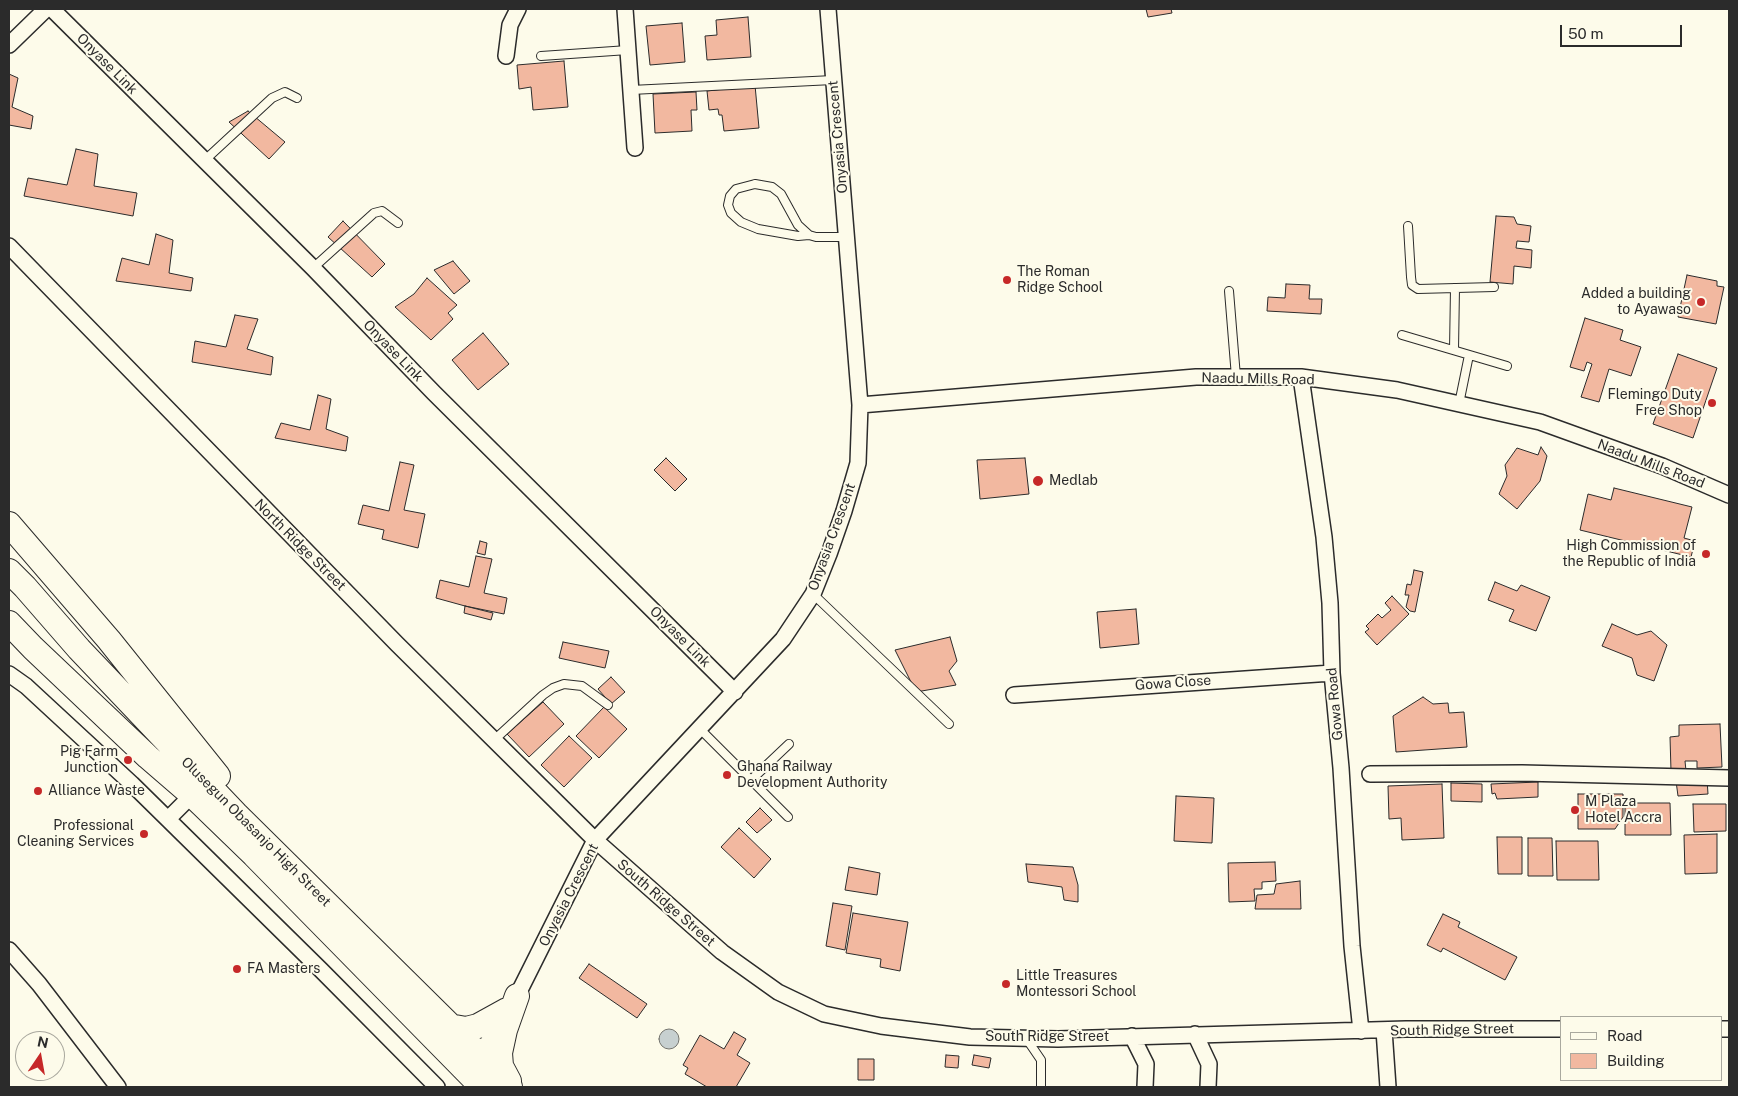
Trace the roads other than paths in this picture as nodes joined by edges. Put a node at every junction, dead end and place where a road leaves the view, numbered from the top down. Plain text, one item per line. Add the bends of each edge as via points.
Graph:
1 (46, 9) edge
2 (52, 9) edge
3 (518, 9) edge
4 (626, 9) edge
5 (828, 9) edge
6 (9, 45) edge
7 (628, 50) junction
8 (506, 56) dead end
9 (540, 56) dead end
10 (833, 80) junction
11 (631, 90) junction
12 (297, 98) dead end
13 (635, 148) dead end
14 (205, 160) junction
15 (398, 224) dead end
16 (1408, 226) dead end
17 (809, 235) junction
18 (848, 237) junction
19 (9, 246) edge
20 (312, 268) junction
21 (1494, 287) dead end
22 (1455, 288) junction
23 (1228, 291) dead end
24 (1402, 335) dead end
25 (1454, 350) junction
26 (1470, 355) junction
27 (1507, 366) dead end
28 (1236, 377) junction
29 (1301, 378) junction
30 (1459, 404) junction
31 (860, 405) junction
32 (1729, 495) edge
33 (9, 524) edge
34 (9, 571) edge
35 (813, 594) junction
36 (9, 623) edge
37 (9, 643) edge
38 (32, 648) junction
39 (1332, 673) junction
40 (9, 674) edge
41 (735, 692) junction
42 (1014, 695) dead end
43 (608, 705) dead end
44 (949, 724) dead end
45 (700, 729) junction
46 (493, 741) junction
47 (789, 744) dead end
48 (1370, 774) dead end
49 (1729, 778) edge
50 (751, 780) junction
51 (192, 795) junction
52 (236, 814) junction
53 (788, 817) dead end
54 (168, 819) junction
55 (595, 840) junction
56 (9, 950) edge
57 (512, 1003) junction
58 (449, 1026) junction
59 (1560, 1029) edge
60 (1384, 1030) junction
61 (1361, 1031) junction
62 (1195, 1034) junction
63 (1132, 1036) junction
64 (1026, 1038) junction
65 (477, 1072) edge
66 (118, 1087) edge
67 (437, 1087) edge
68 (511, 1087) edge
69 (1041, 1087) edge
70 (1145, 1087) edge
71 (1208, 1087) edge
72 (1388, 1087) edge

1 - 6 street
2 - 14 street, Onyase Link
3 - 8 street via 510,26
4 - 7 street
5 - 10 street, Onyasia Crescent
7 - 9 lane
7 - 11 street
10 - 11 lane
10 - 18 street, Onyasia Crescent
11 - 13 street
12 - 14 lane via 285,92 272,98
14 - 20 street, Onyase Link
15 - 20 lane via 382,211 374,213
16 - 22 lane via 1412,284 1418,288
17 - 17 lane via 778,233 741,222 731,213 728,205 730,196 736,189 755,184 772,187 781,194 798,225
17 - 18 lane
18 - 31 street, Onyasia Crescent
19 - 46 street, North Ridge Street
20 - 41 street, Onyase Link
21 - 22 lane
22 - 25 lane
23 - 28 lane
24 - 25 lane
25 - 26 lane
26 - 27 lane
26 - 30 lane
28 - 29 street, Naadu Mills Road
28 - 31 street, Naadu Mills Road via 1196,377
29 - 30 street, Naadu Mills Road via 1397,390
29 - 39 street, Gowa Road via 1324,537
30 - 32 street, Naadu Mills Road via 1540,422 1662,466
31 - 35 street, Onyasia Crescent via 858,463
33 - 52 main road via 216,772
34 - 52 main road, Olusegun Obasanjo High Street
35 - 41 street, Onyasia Crescent via 783,639
35 - 44 lane
36 - 38 main road, Olusegun Obasanjo High Street
37 - 38 main road
38 - 51 main road, Olusegun Obasanjo High Street
39 - 42 street, Gowa Close
39 - 61 street, Gowa Road
40 - 54 street via 47,705
41 - 45 street, Onyasia Crescent
43 - 46 lane via 582,686 564,684 544,695
45 - 50 lane
45 - 55 street, Onyasia Crescent
46 - 55 street, North Ridge Street
47 - 50 lane
48 - 49 street via 1522,773
50 - 53 lane
51 - 54 street
51 - 65 main road, Olusegun Obasanjo High Street
52 - 58 main road, Olusegun Obasanjo High Street
54 - 67 street
55 - 57 street, Onyasia Crescent
55 - 64 street, South Ridge Street via 722,952 778,992 824,1014 881,1026 970,1037
56 - 66 street
57 - 58 main road via 478,1026 466,1029
57 - 65 street, Onyasia Crescent
57 - 68 main road via 500,1053 501,1066
58 - 65 main road, Olusegun Obasanjo High Street
59 - 60 street, South Ridge Street
60 - 61 street, South Ridge Street
60 - 72 street
61 - 62 street, South Ridge Street
62 - 63 street, South Ridge Street
62 - 71 street via 1208,1064
63 - 64 street, South Ridge Street
63 - 70 street via 1146,1064
64 - 69 lane via 1041,1060
65 - 68 main road, Olusegun Obasanjo High Street

